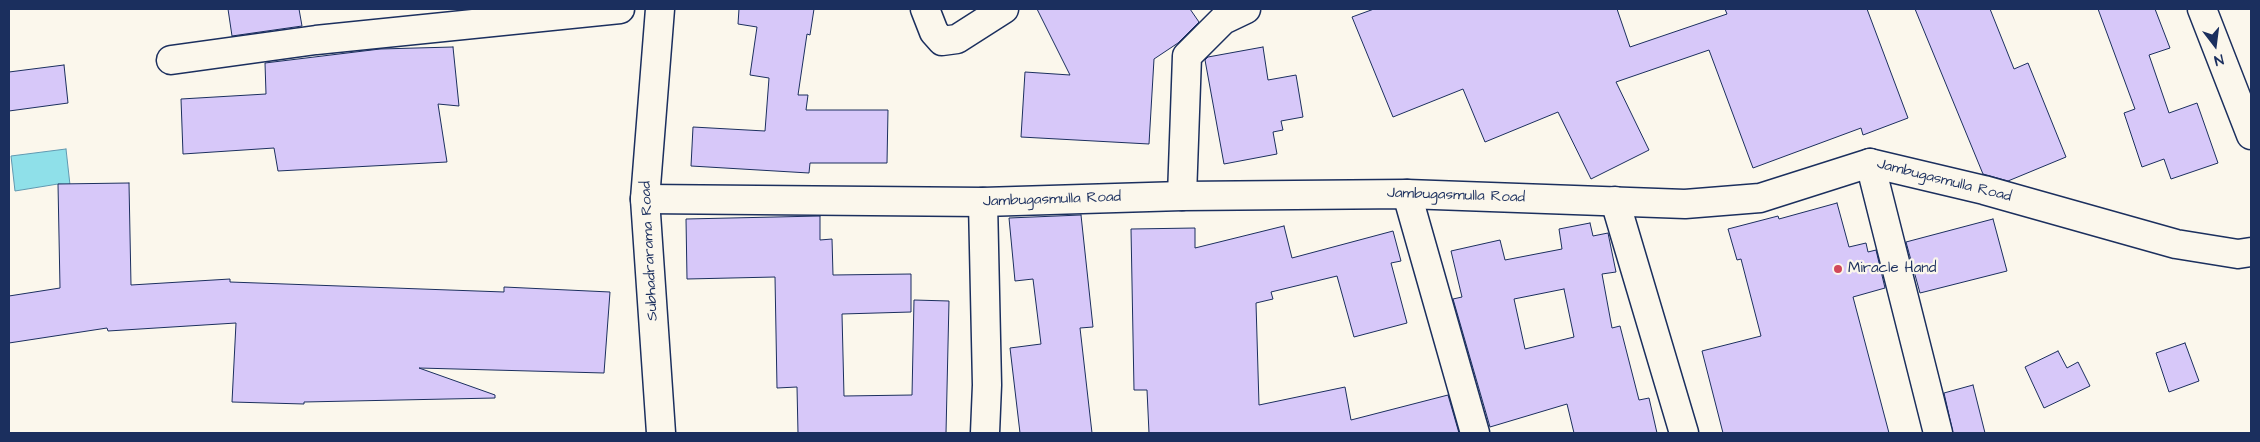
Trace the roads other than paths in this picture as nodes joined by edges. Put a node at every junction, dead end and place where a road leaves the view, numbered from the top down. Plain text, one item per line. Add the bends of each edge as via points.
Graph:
1 (620, 9) edge
2 (660, 9) edge
3 (925, 9) edge
4 (1004, 9) edge
5 (1246, 9) edge
6 (2202, 9) edge
7 (171, 60) dead end
8 (2251, 135) edge
9 (1870, 163) junction
10 (1407, 194) junction
11 (1182, 196) junction
12 (645, 199) junction
13 (1615, 201) junction
14 (984, 202) junction
15 (2251, 252) edge
16 (662, 433) edge
17 (985, 433) edge
18 (1475, 433) edge
19 (1684, 433) edge
20 (1938, 433) edge

1 - 7 street via 316,40
2 - 12 street, Subhadrarama Road
3 - 4 street via 934,32 942,40 957,39
5 - 11 street via 1223,20 1188,56
6 - 8 street
9 - 13 street, Jambugasmulla Road via 1760,198 1685,204
9 - 15 street, Jambugasmulla Road via 1984,190 2176,244 2238,254
9 - 20 street
10 - 11 street, Jambugasmulla Road
10 - 13 street, Jambugasmulla Road
10 - 18 street
11 - 14 street, Jambugasmulla Road
12 - 14 street, Jambugasmulla Road
12 - 16 street, Subhadrarama Road
13 - 19 street
14 - 17 street

